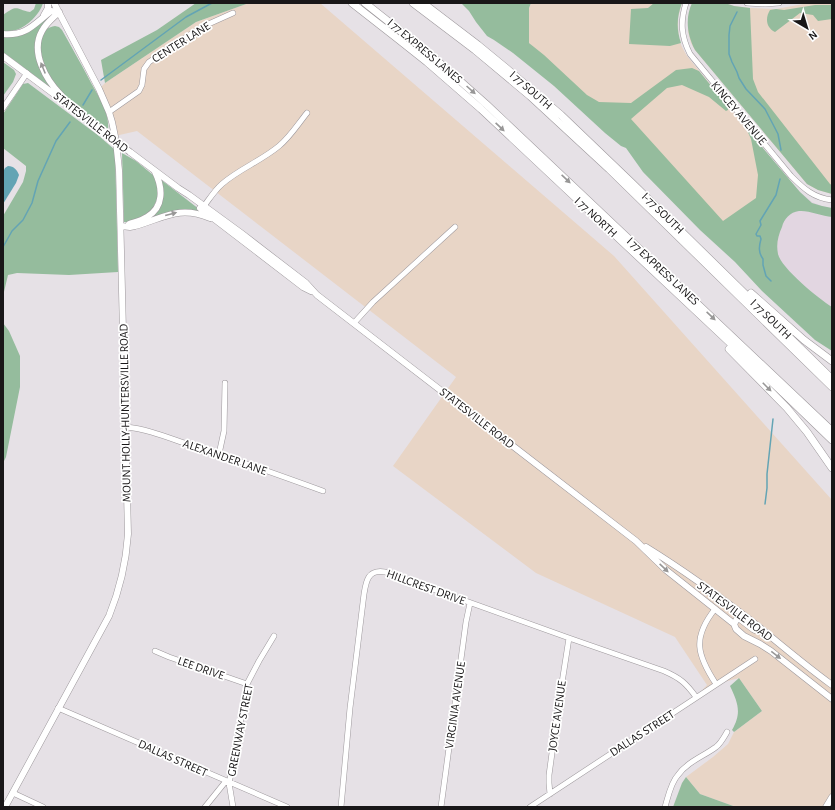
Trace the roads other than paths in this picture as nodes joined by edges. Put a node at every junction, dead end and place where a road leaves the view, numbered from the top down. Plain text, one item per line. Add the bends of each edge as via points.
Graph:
1 (48, 3) edge
2 (54, 3) edge
3 (352, 3) edge
4 (365, 3) edge
5 (413, 3) edge
6 (423, 3) edge
7 (686, 3) edge
8 (747, 3) edge
9 (779, 3) edge
10 (59, 12) junction
11 (233, 13) dead end
12 (42, 18) junction
13 (3, 34) edge
14 (3, 56) edge
15 (27, 73) junction
16 (3, 108) edge
17 (75, 110) junction
18 (109, 112) junction
19 (307, 113) dead end
20 (154, 170) junction
21 (633, 184) joint
22 (178, 188) junction
23 (832, 200) edge
24 (204, 206) junction
25 (217, 221) junction
26 (121, 226) junction
27 (455, 227) dead end
28 (693, 243) junction
29 (317, 295) junction
30 (703, 318) junction
31 (354, 323) junction
32 (832, 361) edge
33 (832, 378) edge
34 (225, 383) dead end
35 (832, 387) edge
36 (126, 427) junction
37 (832, 431) edge
38 (832, 440) edge
39 (219, 454) junction
40 (832, 468) edge
41 (324, 491) dead end
42 (636, 541) junction
43 (470, 603) junction
44 (714, 609) junction
45 (734, 624) junction
46 (758, 627) junction
47 (274, 636) dead end
48 (569, 638) junction
49 (155, 651) dead end
50 (755, 659) dead end
51 (247, 684) junction
52 (716, 684) junction
53 (832, 685) edge
54 (696, 698) junction
55 (832, 699) edge
56 (58, 708) junction
57 (727, 732) dead end
58 (228, 782) junction
59 (12, 793) junction
60 (550, 794) junction
61 (831, 799) edge
62 (5, 807) edge
63 (43, 807) edge
64 (205, 807) edge
65 (233, 807) edge
66 (287, 807) edge
67 (341, 807) edge
68 (441, 807) edge
69 (530, 807) edge
70 (665, 807) edge
71 (826, 807) edge
72 (831, 807) edge

1 - 12 main road
2 - 10 main road, MOUNT HOLLY-HUNTERSVILLE ROAD
3 -> 30 highway, I 77 NORTH via 427,62 481,109
4 -> 37 highway, I 77 EXPRESS LANES via 432,56 491,108
5 - 35 highway via 474,50 556,120
6 - 21 highway, I 77 SOUTH via 534,91
7 - 23 street, KINCEY AVENUE via 682,36 690,54 803,188 818,197
8 - 9 street
10 - 12 main road via 51,11
17 -> 10 main road via 48,79 38,52 42,30
10 - 18 main road, MOUNT HOLLY-HUNTERSVILLE ROAD
11 - 18 street, CENTER LANE via 204,26 149,62 144,69 139,91
12 - 13 main road via 24,32
14 - 15 main road, STATESVILLE ROAD
15 - 16 street
15 - 17 main road, STATESVILLE ROAD
17 - 20 main road, STATESVILLE ROAD, bridge
18 - 26 main road, MOUNT HOLLY-HUNTERSVILLE ROAD via 118,151
19 - 24 street via 280,146 221,184
20 - 22 main road, STATESVILLE ROAD
20 - 26 main road via 161,189 155,209 143,219
21 - 28 highway, I-77 SOUTH
22 - 24 main road, STATESVILLE ROAD
22 - 25 main road, STATESVILLE ROAD
24 - 29 main road, STATESVILLE ROAD via 306,283
26 -> 25 main road via 135,226 184,212 201,214
25 - 29 main road, STATESVILLE ROAD
26 - 36 main road, MOUNT HOLLY-HUNTERSVILLE ROAD
27 - 31 street via 373,302
28 - 32 highway via 804,340
28 - 33 highway, I 77 SOUTH
29 - 31 main road, STATESVILLE ROAD
30 - 38 highway, I 77 NORTH
30 -> 40 highway via 712,332 787,408
31 - 42 main road, STATESVILLE ROAD
34 - 39 street via 224,431
36 - 39 street, ALEXANDER LANE via 141,429
36 - 56 main road, MOUNT HOLLY-HUNTERSVILLE ROAD via 128,534 122,579 109,616
39 - 41 street, ALEXANDER LANE
42 -> 44 main road, STATESVILLE ROAD via 666,570
42 - 46 main road, STATESVILLE ROAD via 664,558
43 - 48 street, HILLCREST DRIVE
43 - 67 street, HILLCREST DRIVE via 385,572 376,572 366,581
43 - 68 street, VIRGINIA AVENUE
44 - 45 main road, STATESVILLE ROAD
44 - 52 street via 705,622 699,642 703,662
45 - 46 main road via 740,619 755,630
45 -> 55 main road, STATESVILLE ROAD via 744,636 771,651
46 - 53 main road, STATESVILLE ROAD
47 - 51 street, GREENWAY STREET
48 - 54 street, HILLCREST DRIVE via 676,676 686,684
48 - 60 street, JOYCE AVENUE via 550,767
49 - 51 street, LEE DRIVE
50 - 52 street, DALLAS STREET
51 - 58 street, GREENWAY STREET
52 - 54 street, DALLAS STREET
54 - 60 street, DALLAS STREET
56 - 58 street, DALLAS STREET
56 - 59 main road, MOUNT HOLLY-HUNTERSVILLE ROAD
57 - 70 street via 716,747 677,775
58 - 64 street
58 - 65 street, GREENWAY STREET
58 - 66 street, DALLAS STREET
59 - 62 main road, MOUNT HOLLY-HUNTERSVILLE ROAD
59 - 63 street
60 - 69 street, DALLAS STREET
61 - 71 main road
61 - 72 main road

